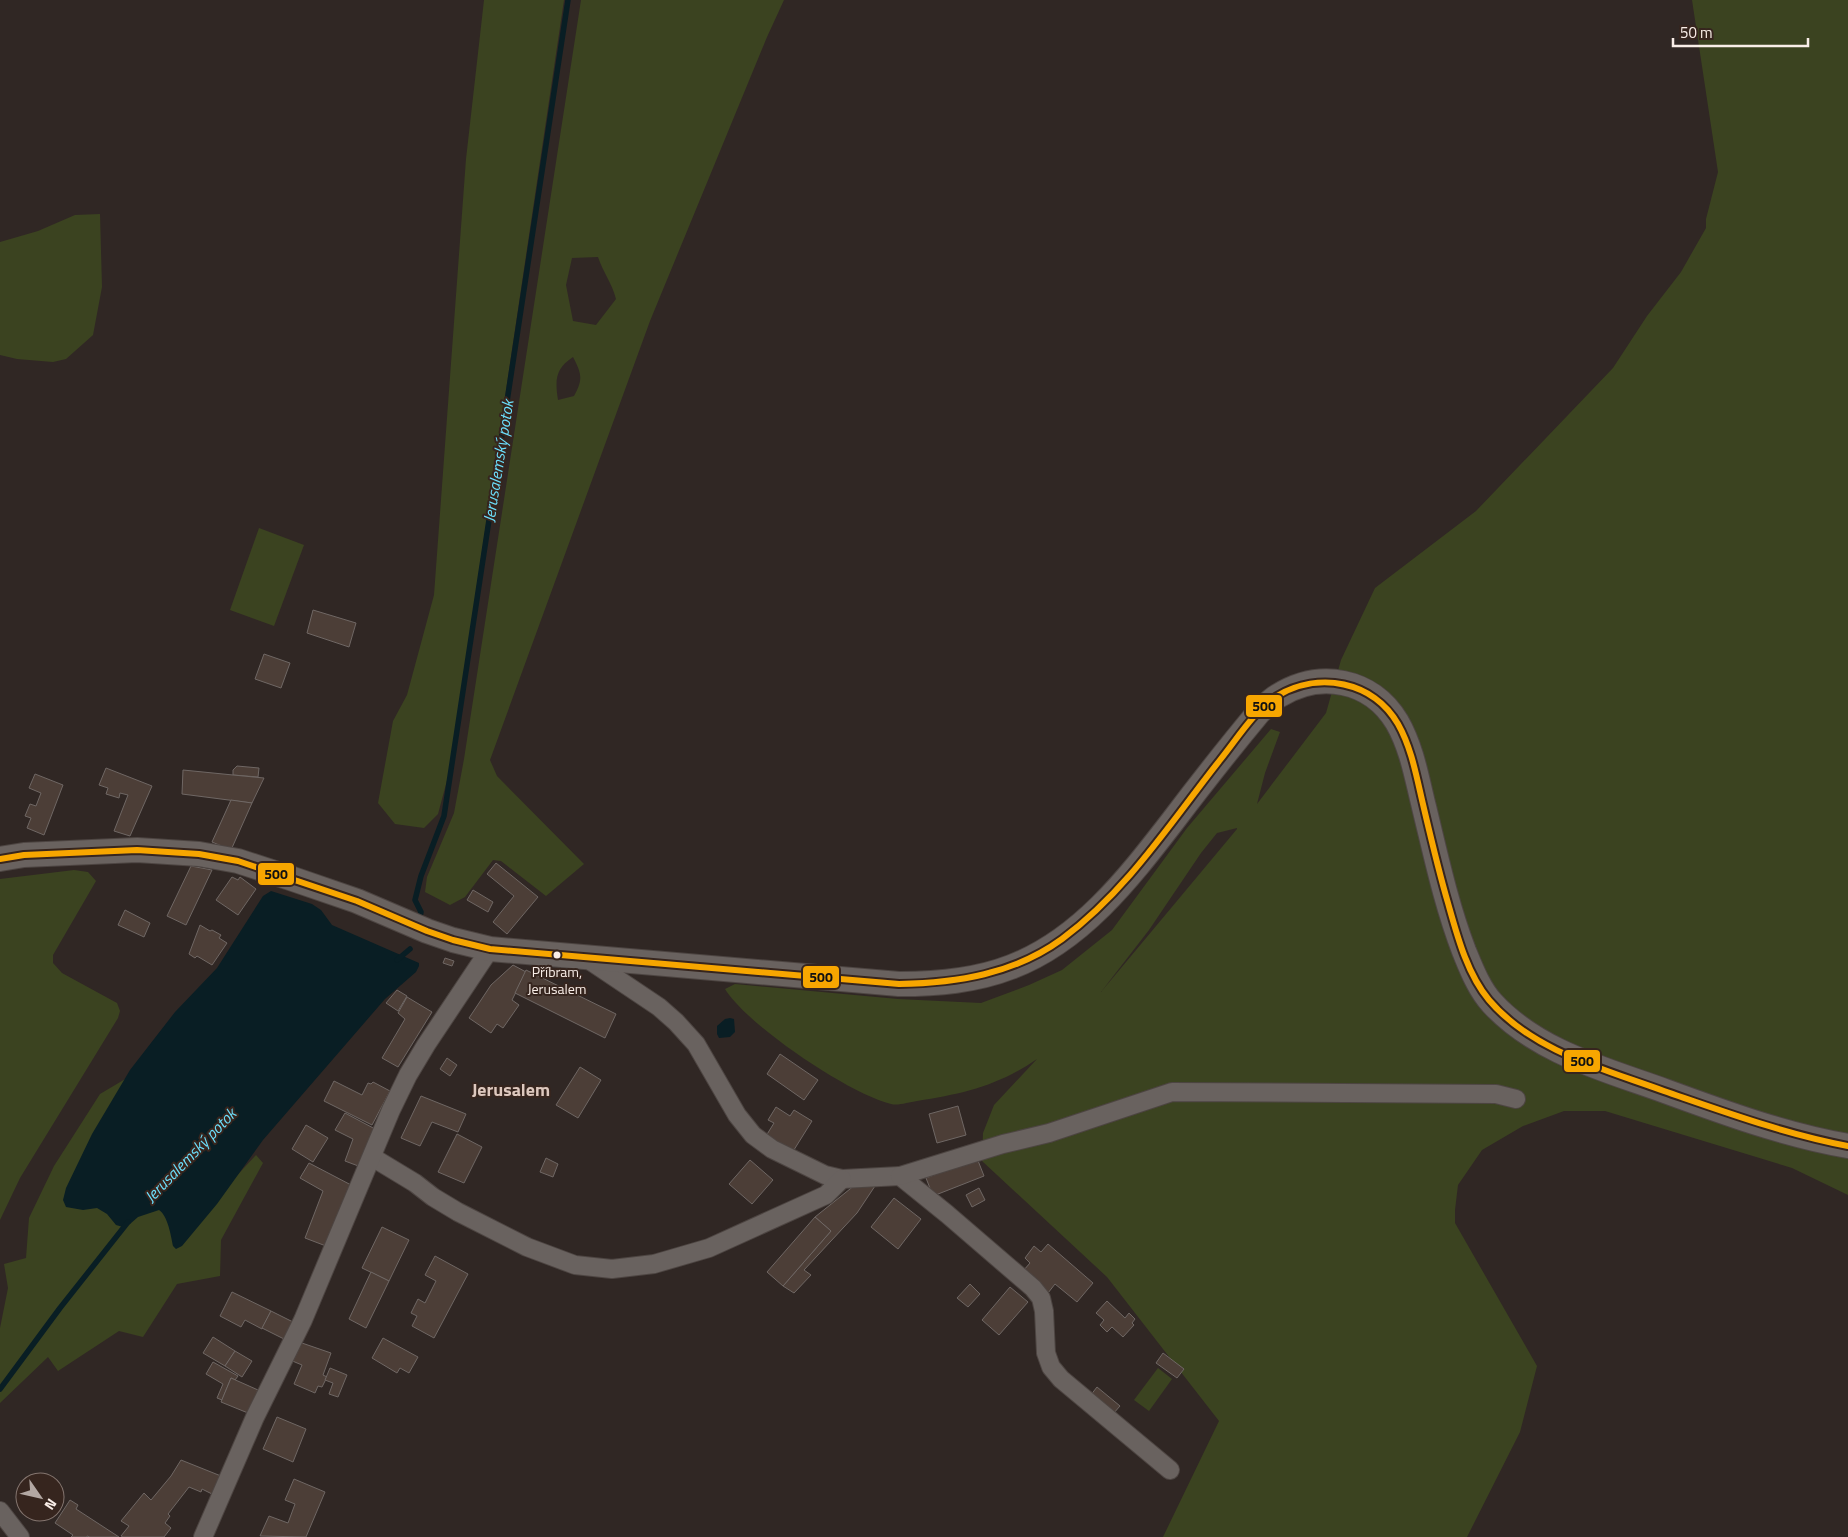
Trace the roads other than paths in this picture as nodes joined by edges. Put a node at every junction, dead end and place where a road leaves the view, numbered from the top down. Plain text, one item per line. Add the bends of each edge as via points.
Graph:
1 (0, 859) edge
2 (490, 949) junction
3 (586, 958) junction
4 (1516, 1099) dead end
5 (1848, 1146) edge
6 (372, 1157) junction
7 (900, 1176) junction
8 (842, 1179) junction
9 (1170, 1470) dead end
10 (0, 1511) edge
11 (20, 1537) edge
12 (203, 1537) edge

1 - 2 street via 137,850 200,854 290,878 357,901 427,932
2 - 3 street
2 - 6 street via 408,1075
3 - 5 street via 899,984 938,984 1011,967 1058,942 1096,911 1146,856 1259,712 1278,696 1296,688 1330,681 1346,683 1373,696 1386,708 1397,723 1411,754 1457,932 1471,970 1490,1002 1530,1035 1581,1060 1772,1128
3 - 8 street via 659,1006 676,1022 696,1044 737,1115 753,1135 795,1162
4 - 7 street via 1496,1094 1172,1092
6 - 8 street via 458,1212 527,1247 575,1265 612,1269 654,1264 709,1248 826,1196
6 - 12 street via 303,1320 255,1417
7 - 8 street
7 - 9 street via 1033,1288 1041,1298 1044,1311 1046,1353 1051,1367
10 - 11 street

